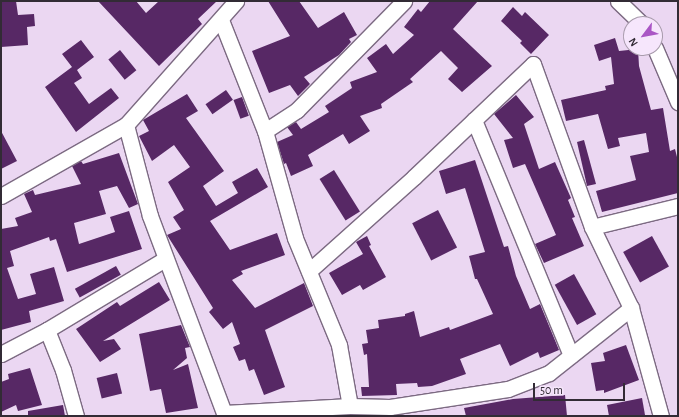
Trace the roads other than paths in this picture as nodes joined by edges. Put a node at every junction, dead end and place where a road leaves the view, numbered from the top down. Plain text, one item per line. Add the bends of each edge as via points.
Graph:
1 (236, 1) edge
2 (404, 1) edge
3 (618, 1) edge
4 (634, 16) edge
5 (221, 20) junction
6 (658, 56) edge
7 (678, 102) edge
8 (474, 120) junction
9 (126, 125) junction
10 (265, 131) junction
11 (1, 196) edge
12 (678, 206) edge
13 (592, 227) junction
14 (165, 260) junction
15 (309, 271) junction
16 (631, 308) junction
17 (47, 330) junction
18 (1, 354) edge
19 (571, 355) junction
20 (350, 406) junction
21 (224, 415) edge
22 (76, 416) edge
23 (661, 416) edge

1 - 5 street
2 - 10 street via 297,110
3 - 4 street
5 - 9 street
5 - 10 street
6 - 7 street
8 - 13 street via 533,64
8 - 15 street
8 - 19 street
9 - 11 street
9 - 14 street via 150,216
10 - 15 street via 295,238
12 - 13 street
13 - 16 street
14 - 17 street
14 - 21 street
15 - 20 street via 339,345
16 - 19 street
16 - 23 street
17 - 18 street
17 - 22 street via 64,370
19 - 20 street via 549,373 508,389 390,406
20 - 21 street

